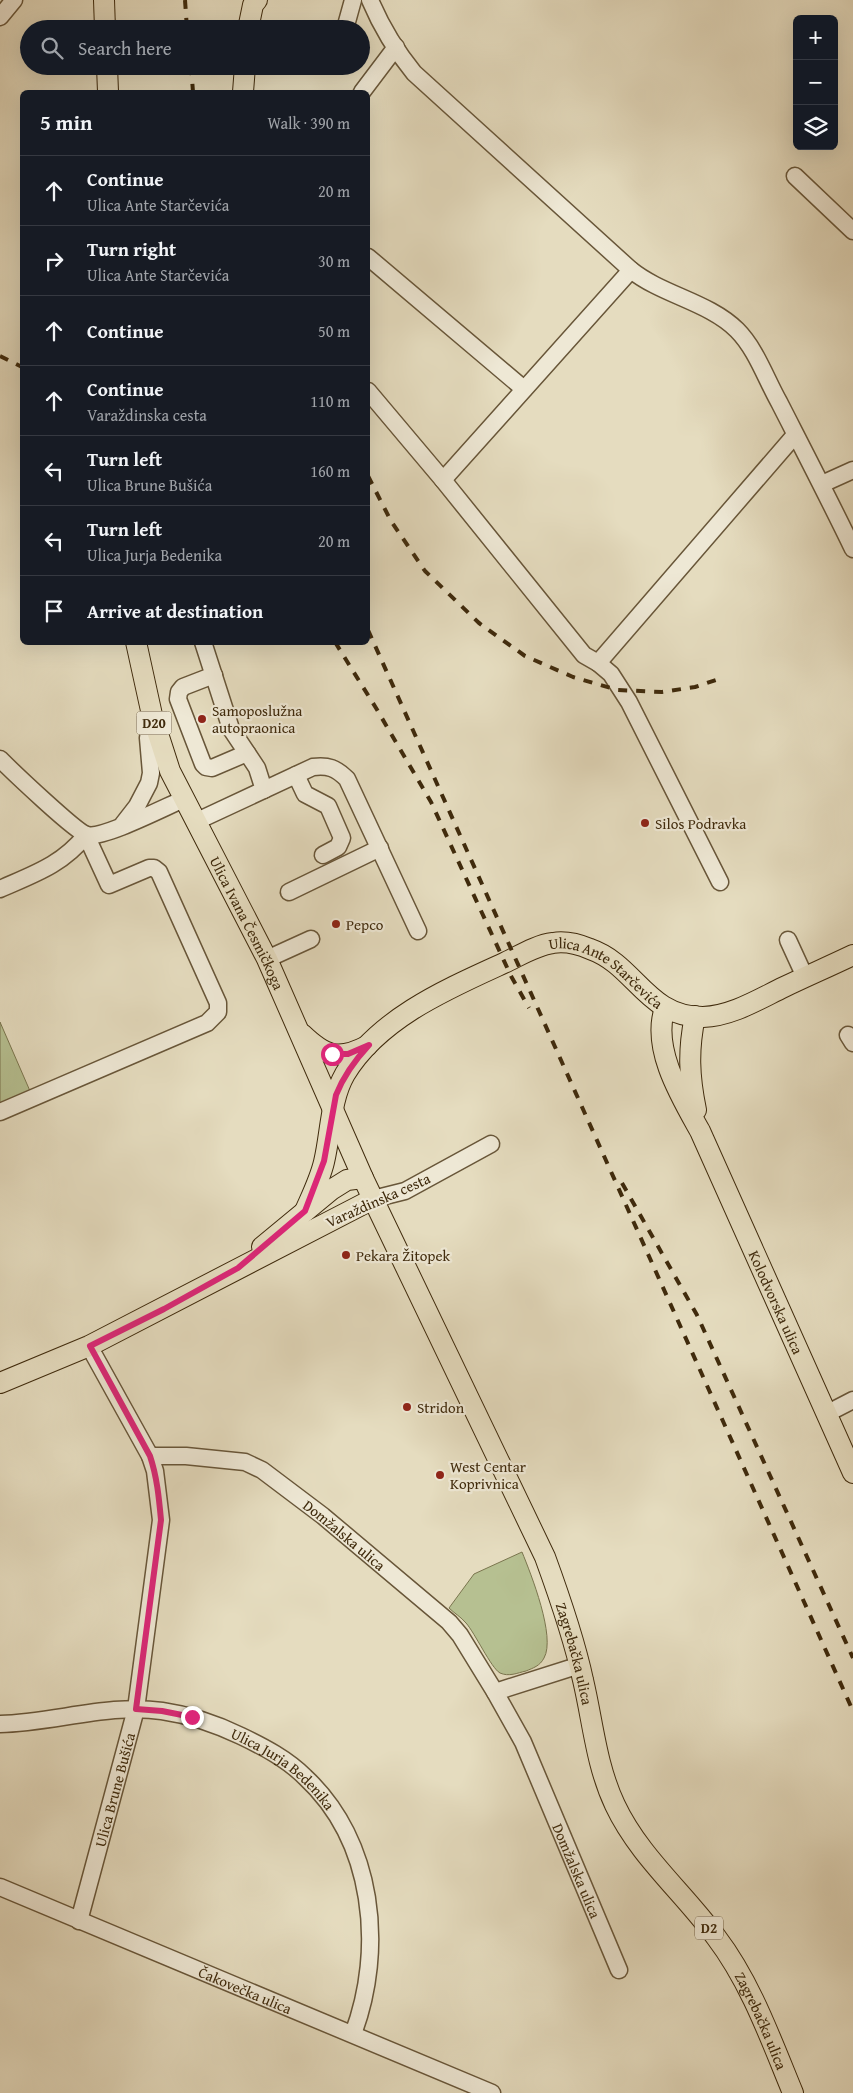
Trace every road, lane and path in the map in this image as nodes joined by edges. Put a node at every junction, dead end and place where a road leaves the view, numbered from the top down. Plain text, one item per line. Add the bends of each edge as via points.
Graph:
1 (14, 0) edge
2 (104, 0) edge
3 (257, 0) edge
4 (353, 0) edge
5 (370, 0) edge
6 (0, 17) edge
7 (105, 20) edge
8 (250, 20) edge
9 (347, 20) edge
10 (396, 47) junction
11 (107, 75) edge
12 (244, 75) edge
13 (108, 90) edge
14 (243, 90) edge
15 (364, 90) edge
16 (795, 176) dead end
17 (853, 231) edge
18 (370, 259) edge
19 (631, 270) junction
20 (524, 389) junction
21 (370, 393) edge
22 (795, 435) junction
23 (853, 470) edge
24 (443, 480) junction
25 (822, 484) junction
26 (853, 549) edge
27 (137, 645) edge
28 (204, 645) edge
29 (598, 663) junction
30 (214, 676) junction
31 (152, 715) junction
32 (247, 753) junction
33 (0, 760) edge
34 (296, 775) junction
35 (264, 790) junction
36 (184, 799) junction
37 (195, 822) junction
38 (122, 826) junction
39 (86, 835) junction
40 (380, 848) junction
41 (323, 855) dead end
42 (720, 882) dead end
43 (0, 889) edge
44 (289, 892) dead end
45 (418, 930) dead end
46 (310, 939) dead end
47 (788, 940) dead end
48 (853, 956) edge
49 (267, 959) junction
50 (806, 977) junction
51 (665, 1008) junction
52 (695, 1016) junction
53 (299, 1032) junction
54 (369, 1045) junction
55 (333, 1110) junction
56 (0, 1112) edge
57 (700, 1131) junction
58 (491, 1144) dead end
59 (362, 1178) junction
60 (373, 1199) junction
61 (305, 1211) junction
62 (238, 1268) junction
63 (90, 1346) junction
64 (0, 1383) edge
65 (853, 1400) edge
66 (826, 1414) junction
67 (150, 1456) junction
68 (853, 1473) edge
69 (580, 1665) junction
70 (495, 1692) junction
71 (136, 1709) junction
72 (0, 1724) edge
73 (0, 1887) edge
74 (79, 1920) junction
75 (619, 1970) dead end
76 (353, 2034) junction
77 (492, 2093) edge
78 (793, 2093) edge

1 - 6 street
2 - 7 main road
3 - 8 main road
4 - 9 street
5 - 10 street
10 - 15 street
10 - 19 street via 414,72
11 - 13 main road
12 - 14 main road
16 - 17 street
18 - 20 street
19 - 20 street
19 - 22 street via 645,282 719,317 736,329 751,350
20 - 24 street
21 - 24 street
22 - 25 street
22 - 29 street
23 - 25 street
24 - 29 street via 584,655
25 - 26 street
27 - 31 main road, Ulica Ivana Česmičkoga / D20
28 - 30 street
29 - 42 street via 611,674 629,702
30 - 32 street via 231,729
30 - 32 street via 183,687 178,698 202,764 212,768
31 - 36 main road, Ulica Ivana Česmičkoga / D20 via 170,771
31 - 38 street via 148,738 149,783
32 - 35 street via 257,768
33 - 39 street
34 - 35 street
34 - 40 street via 313,767 337,769 347,779
34 - 41 street via 305,794 328,806 342,838 338,847
35 - 37 street
36 - 37 main road, Ulica Ivana Česmičkoga / D20
36 - 38 street
37 - 49 main road, Ulica Ivana Česmičkoga / D20
38 - 39 street via 97,835
39 - 43 street via 55,864
39 - 56 street via 109,885 149,868 159,872 218,1003 218,1012 206,1023
40 - 44 street
40 - 45 street
46 - 49 street
47 - 50 street
48 - 50 main road, Ulica Ante Starčevića
49 - 53 main road, Ulica Ivana Česmičkoga / D20
50 - 52 main road, Ulica Ante Starčevića via 737,1009 718,1015
51 - 52 main road, Ulica Ante Starčevića
51 - 54 main road, Ulica Ante Starčevića via 600,952 578,945 552,943 434,997 393,1024
51 - 57 main road, Kolodvorska ulica via 660,1025 663,1050
52 - 57 main road, Kolodvorska ulica via 689,1054
53 - 54 main road, Ulica Ante Starčevića via 318,1049 332,1054 348,1054
53 - 55 main road, Ulica Ivana Česmičkoga / D20
54 - 55 main road, Ulica Ante Starčevića via 345,1074
55 - 59 main road, Ulica Ivana Česmičkoga / D20
55 - 61 main road, Ulica Ante Starčevića via 321,1174
57 - 66 main road, Kolodvorska ulica
58 - 60 street, Varaždinska cesta via 405,1191
59 - 60 main road, Ulica Ivana Česmičkoga / D2
59 - 61 main road, Varaždinska cesta via 339,1184
60 - 62 main road, Varaždinska cesta
60 - 69 main road, Zagrebačka ulica / D2 via 545,1557
61 - 62 main road, Varaždinska cesta
62 - 63 main road, Varaždinska cesta
63 - 64 main road, Varaždinska cesta
63 - 67 street, Ulica Brune Bušića
65 - 66 street
66 - 68 main road, Kolodvorska ulica
67 - 70 street, Domžalska ulica via 245,1462 282,1483 440,1613 460,1635
67 - 71 street, Ulica Brune Bušića via 161,1520
69 - 70 street
69 - 78 main road, Zagrebačka ulica / D2 via 592,1731 614,1804 645,1855 695,1911 735,1965
70 - 75 street, Domžalska ulica via 526,1750
71 - 72 street, Ulica Jurja Bedenika
71 - 74 street, Ulica Brune Bušića
71 - 76 street, Ulica Jurja Bedenika via 192,1717 257,1744 304,1776 336,1815 364,1882 370,1918 366,1995
73 - 74 street, Čakovečka ulica
74 - 76 street, Čakovečka ulica
76 - 77 street, Čakovečka ulica

